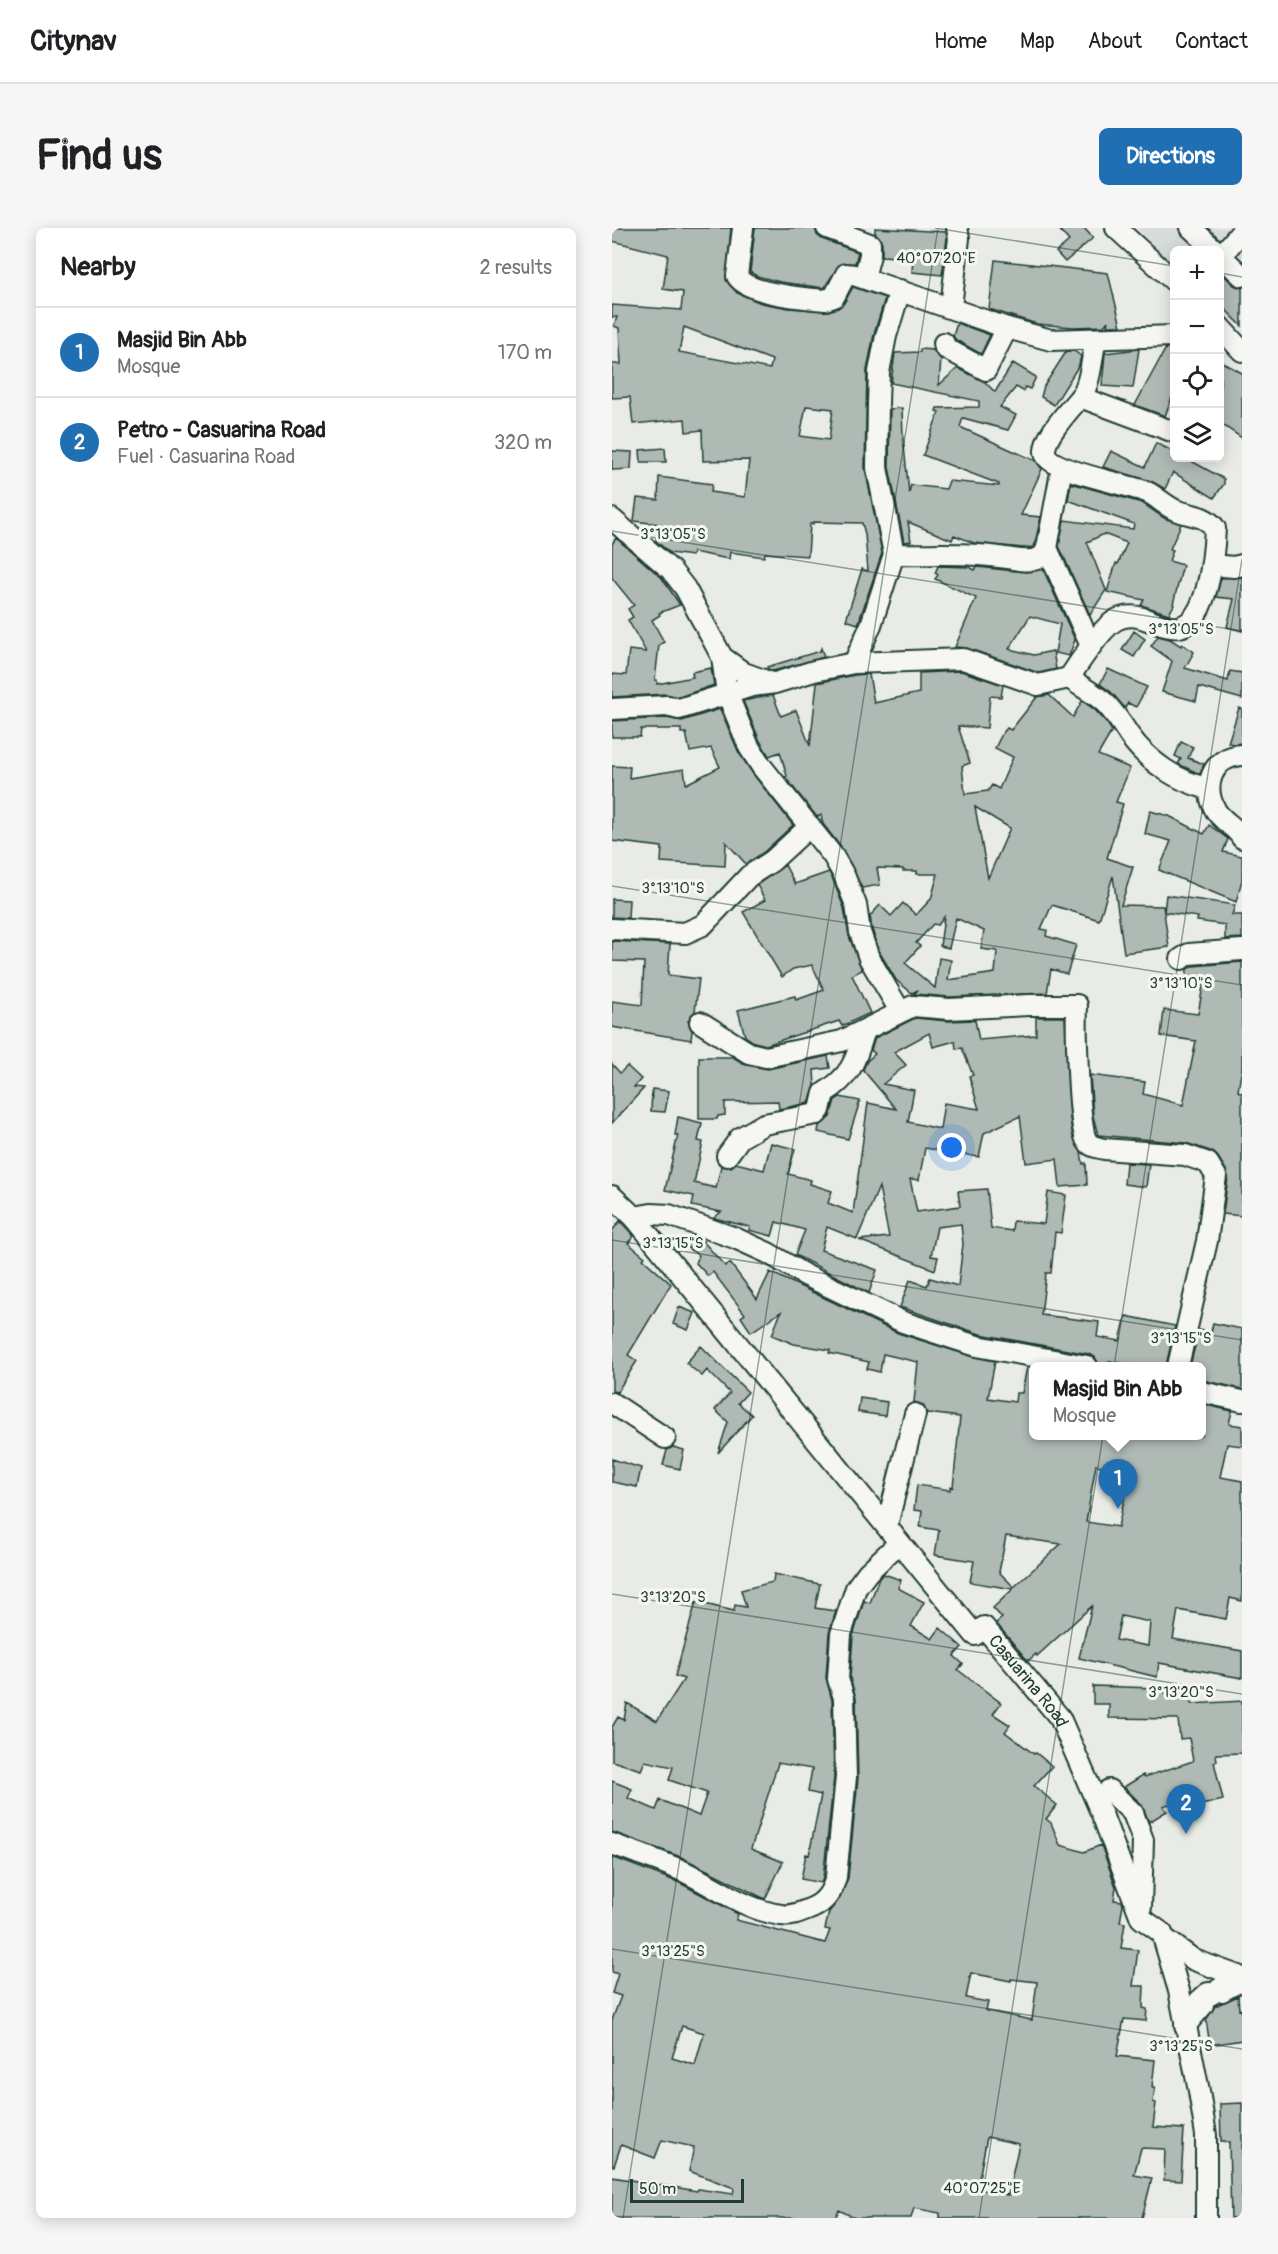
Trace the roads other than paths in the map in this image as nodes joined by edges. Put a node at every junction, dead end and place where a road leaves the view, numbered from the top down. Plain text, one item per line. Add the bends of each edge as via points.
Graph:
1 (743, 228) edge
2 (827, 228) edge
3 (957, 228) edge
4 (1116, 228) edge
5 (1191, 228) edge
6 (1242, 231) edge
7 (1211, 246) edge
8 (1224, 251) edge
9 (1224, 260) edge
10 (1242, 276) edge
11 (1170, 277) edge
12 (864, 278) junction
13 (900, 290) junction
14 (951, 308) junction
15 (1007, 328) junction
16 (1224, 334) edge
17 (1170, 336) edge
18 (1096, 339) junction
19 (944, 343) dead end
20 (1242, 351) edge
21 (1080, 397) junction
22 (1170, 431) edge
23 (1062, 467) junction
24 (612, 519) edge
25 (1047, 548) junction
26 (894, 554) junction
27 (1212, 565) junction
28 (1242, 565) edge
29 (1091, 646) junction
30 (722, 657) junction
31 (854, 663) junction
32 (1069, 678) junction
33 (775, 683) junction
34 (727, 693) junction
35 (612, 709) edge
36 (1242, 755) edge
37 (1209, 789) junction
38 (810, 826) junction
39 (1242, 838) edge
40 (612, 929) edge
41 (1242, 950) edge
42 (1181, 959) dead end
43 (900, 1011) junction
44 (700, 1022) dead end
45 (865, 1030) junction
46 (727, 1156) dead end
47 (614, 1203) edge
48 (634, 1217) junction
49 (1065, 1362) edge
50 (1179, 1362) edge
51 (1206, 1393) edge
52 (1242, 1401) edge
53 (612, 1403) edge
54 (915, 1414) dead end
55 (665, 1438) dead end
56 (887, 1525) junction
57 (899, 1543) junction
58 (1108, 1790) dead end
59 (612, 1844) edge
60 (1141, 1917) junction
61 (1164, 1938) junction
62 (1174, 1970) junction
63 (1240, 1979) edge
64 (1179, 1991) junction
65 (1185, 2026) junction
66 (1206, 2218) edge

1 - 12 street via 737,276 750,287 825,300 834,297 846,274
2 - 12 street via 870,244
3 - 14 street
4 - 11 street
5 - 7 street
6 - 8 street
9 - 10 street
12 - 13 street
13 - 14 street
13 - 26 street via 879,372 878,404 877,468
14 - 15 street
15 - 18 street via 1051,340
15 - 19 street via 986,370 945,348
16 - 20 street
17 - 18 street
18 - 21 street via 1088,383
21 - 22 street
21 - 23 street via 1045,443 1047,458
23 - 25 street
23 - 27 street via 1146,492 1180,512 1206,519 1215,528
24 - 30 street via 679,579
25 - 26 street via 1044,555 1033,560 964,553
25 - 29 street
26 - 31 street
27 - 28 street
27 - 29 street via 1202,601 1188,624 1173,628 1148,618 1127,616 1114,621
29 - 32 street
30 - 33 street via 744,673
30 - 34 street
31 - 32 street via 963,659 1038,685
31 - 33 street
32 - 37 street via 1105,703 1129,736 1160,767 1189,784
33 - 34 street
34 - 35 street via 679,709
34 - 38 street via 749,747
36 - 37 street via 1215,768
37 - 39 street via 1216,812
38 - 40 street via 749,876 703,926 685,933
38 - 43 street via 844,875 870,958
41 - 42 street via 1189,954
43 - 45 street
43 - 50 street via 913,1006 949,1009 1077,1005 1085,1139 1104,1149 1185,1155 1208,1163 1213,1169 1215,1194 1207,1241
44 - 45 street via 749,1053 766,1057 842,1041
45 - 46 street via 854,1065 839,1084 824,1093 817,1113 764,1124 740,1138
47 - 48 street, Casuarina Road
48 - 49 street via 669,1215 735,1238 903,1322 977,1346
48 - 56 street, Casuarina Road
51 - 52 street
53 - 55 street
54 - 56 street
56 - 57 street, Casuarina Road
57 - 59 street via 856,1588 841,1634 838,1679 844,1698 846,1777 836,1877 825,1900 798,1914 782,1916
57 - 60 street, Casuarina Road via 975,1635 984,1627 1060,1718
58 - 60 street via 1133,1813 1143,1840
60 - 61 street, Casuarina Road
61 - 62 street, Casuarina Road
61 - 63 street via 1194,1960
62 - 63 street
62 - 64 street, Casuarina Road
63 - 64 street
63 - 65 street via 1208,1993
64 - 65 street, Casuarina Road
65 - 66 street, Casuarina Road via 1206,2135

